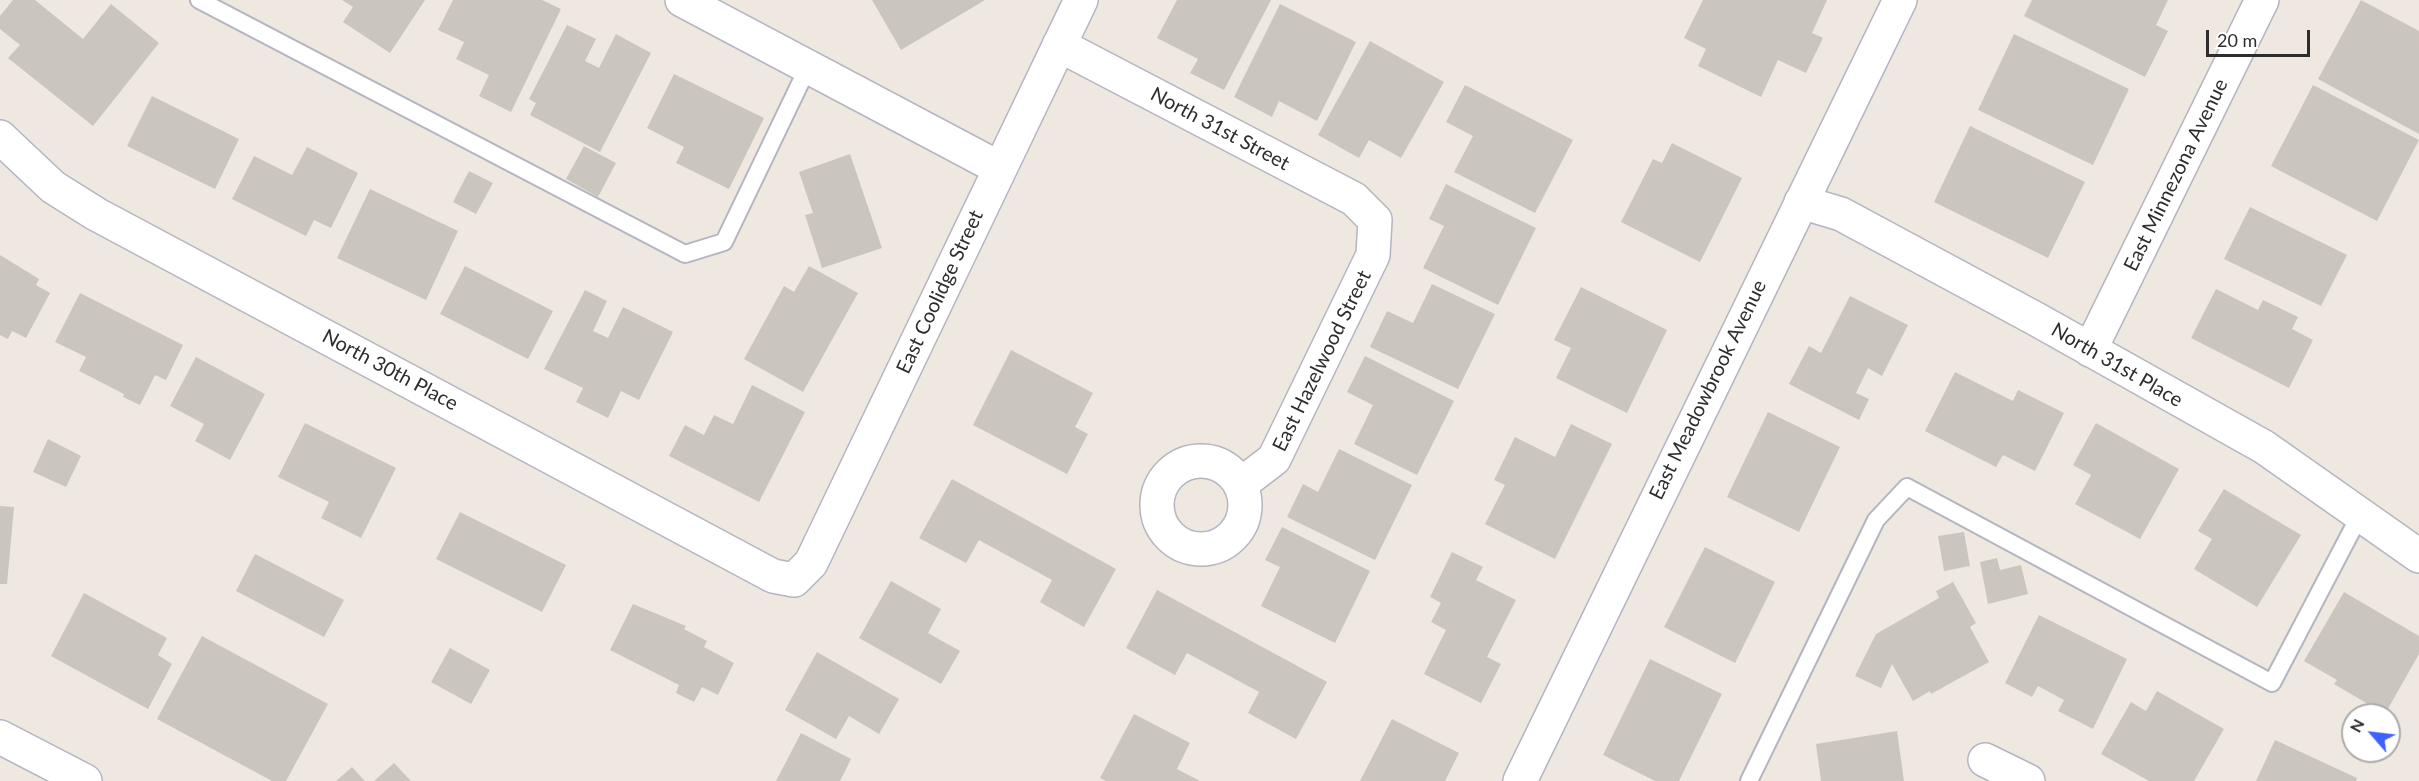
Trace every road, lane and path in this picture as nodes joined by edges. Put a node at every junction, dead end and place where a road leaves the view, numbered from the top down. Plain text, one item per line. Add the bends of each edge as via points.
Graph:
1 (199, 0) edge
2 (682, 0) edge
3 (1081, 0) edge
4 (1900, 0) edge
5 (2262, 0) edge
6 (1059, 45) junction
7 (808, 67) junction
8 (0, 137) edge
9 (999, 168) junction
10 (1801, 202) junction
11 (1375, 220) joint
12 (2090, 350) junction
13 (1240, 485) dead end
14 (2361, 513) junction
15 (2419, 556) edge
16 (794, 580) joint
17 (0, 737) edge
18 (1985, 760) dead end
19 (85, 781) edge
20 (1520, 781) edge
21 (1749, 781) edge
22 (2028, 781) edge

1 - 7 lane via 685,254 724,242
2 - 7 street
3 - 6 street, East Coolidge Street
4 - 10 street, East Meadowbrook Avenue
5 - 12 street, East Minnezona Avenue
6 - 9 street, East Coolidge Street
6 - 11 street, North 31st Street via 1354,199
7 - 9 street
8 - 16 street, North 30th Place via 53,187 96,214 773,576
9 - 16 street, East Coolidge Street via 811,563
10 - 12 street, North 31st Place via 1840,214
10 - 20 street, East Meadowbrook Avenue
11 - 13 street, East Hazelwood Street via 1373,255 1274,459
12 - 14 street, North 31st Place via 2264,447
14 - 15 street, North 31st Place
14 - 21 lane via 2272,683 1907,487 1876,520
17 - 19 street
18 - 22 street

